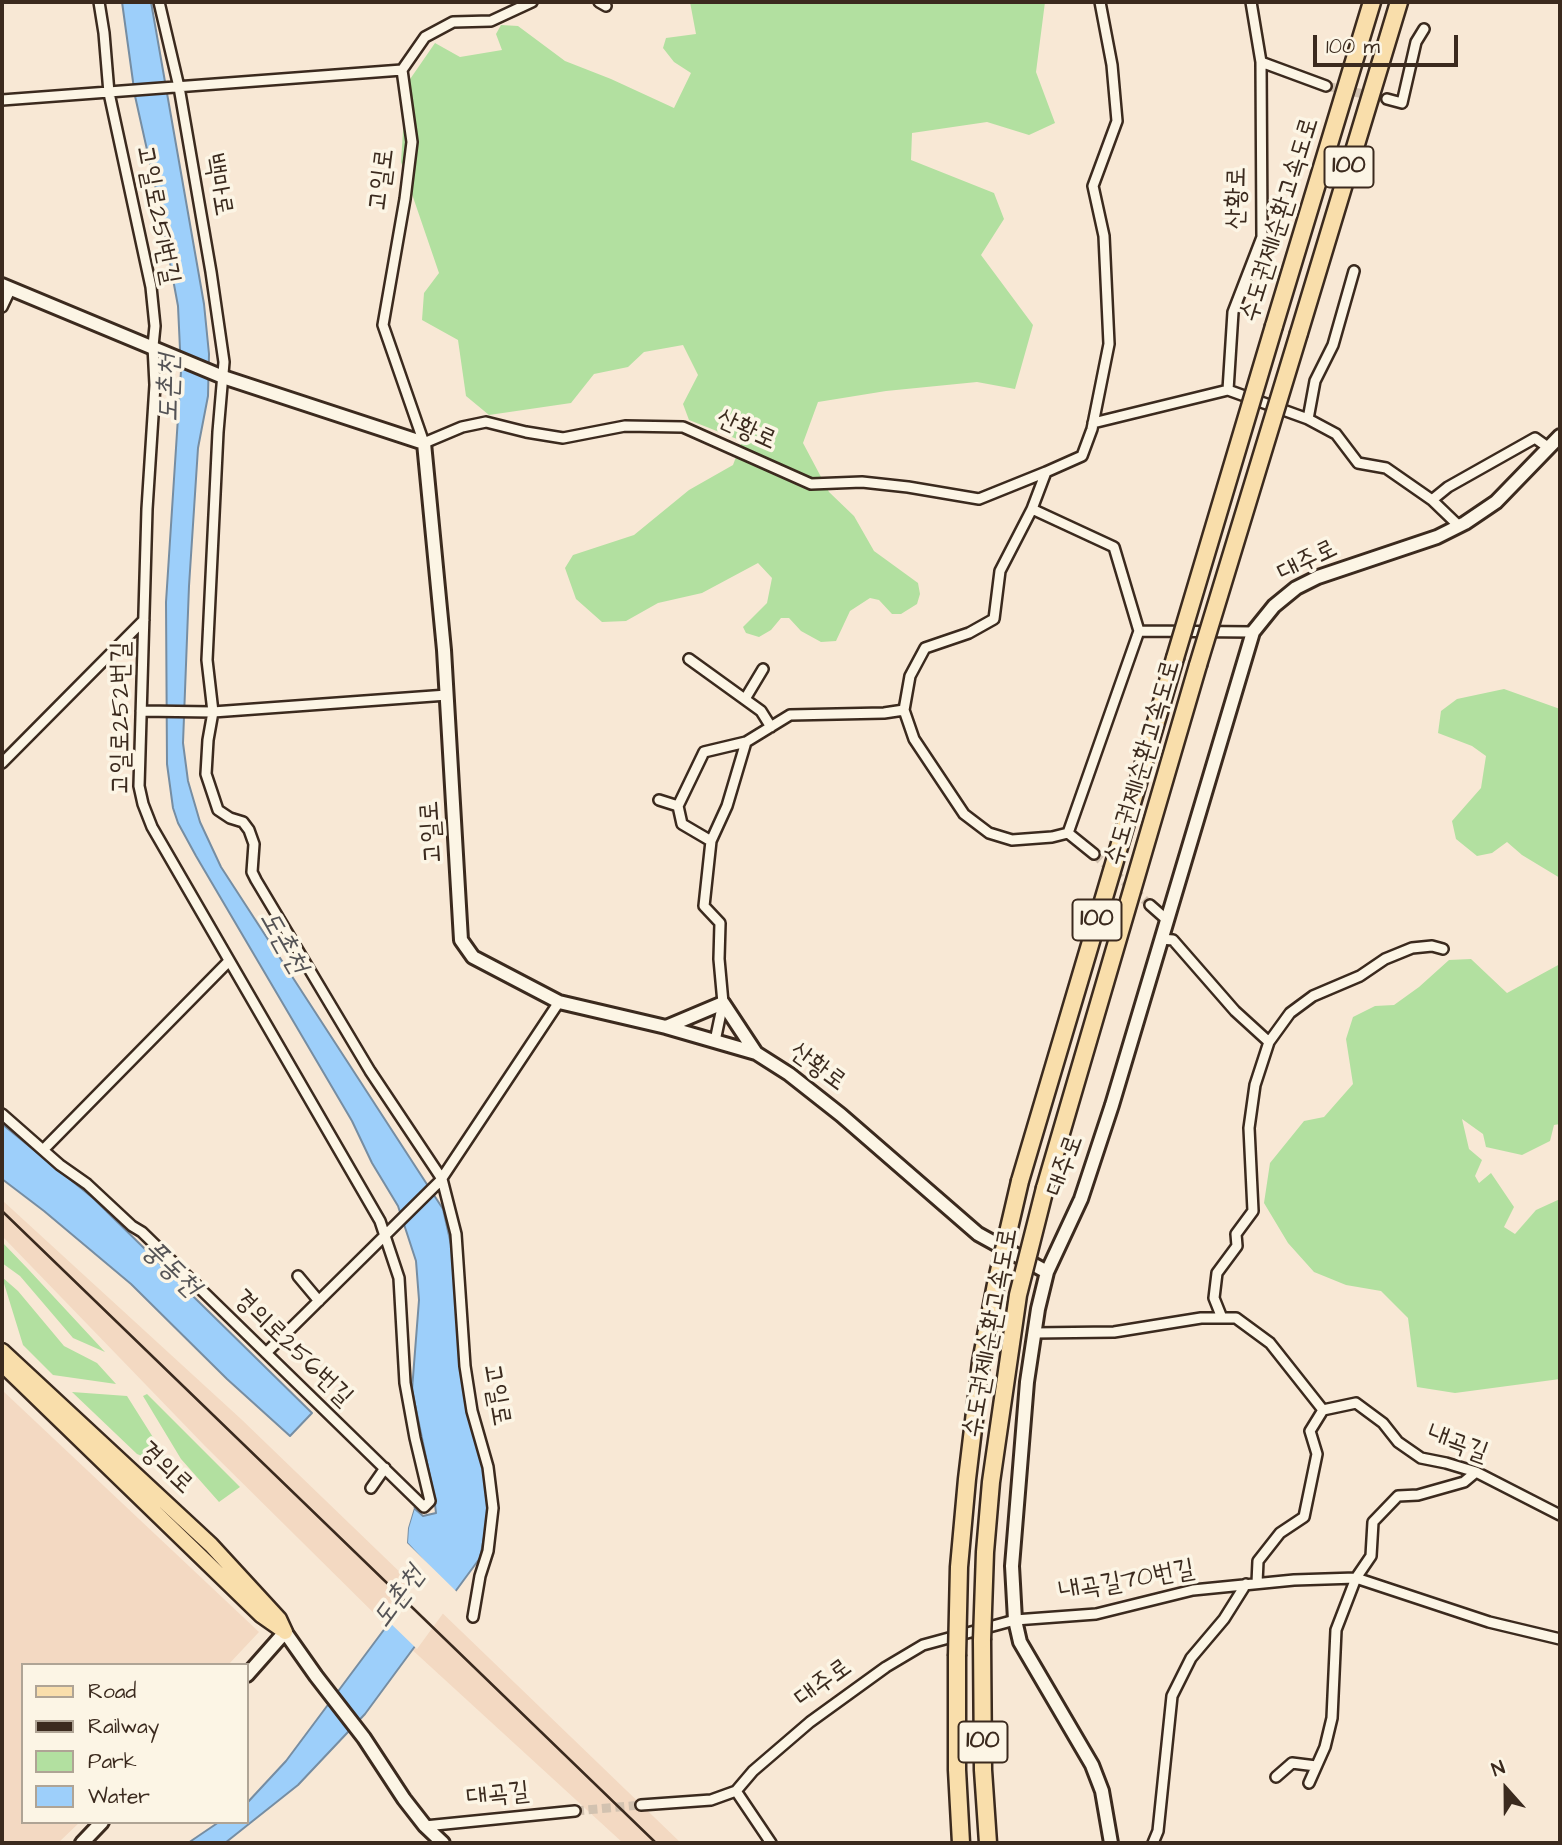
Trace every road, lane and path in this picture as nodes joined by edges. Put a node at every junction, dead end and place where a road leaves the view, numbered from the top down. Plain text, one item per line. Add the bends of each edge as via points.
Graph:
1 (99, 2) edge
2 (159, 2) edge
3 (532, 2) edge
4 (1100, 2) edge
5 (1251, 2) edge
6 (1372, 2) edge
7 (1399, 2) edge
8 (1424, 29) dead end
9 (1261, 61) junction
10 (401, 69) junction
11 (176, 86) junction
12 (1326, 86) tunnel mouth
13 (109, 93) junction
14 (1387, 99) dead end
15 (2, 100) edge
16 (1354, 271) dead end
17 (6, 287) edge
18 (2, 307) edge
19 (159, 349) junction
20 (219, 375) junction
21 (1228, 390) junction
22 (1308, 419) junction
23 (1093, 423) junction
24 (1560, 436) edge
25 (424, 443) junction
26 (1549, 448) junction
27 (1046, 472) junction
28 (1432, 500) junction
29 (1032, 509) junction
30 (1459, 526) junction
31 (144, 620) junction
32 (1139, 631) junction
33 (1253, 632) junction
34 (689, 659) dead end
35 (762, 669) dead end
36 (447, 695) junction
37 (745, 699) junction
38 (904, 710) junction
39 (141, 711) junction
40 (209, 713) junction
41 (771, 727) junction
42 (746, 742) junction
43 (2, 763) edge
44 (659, 800) dead end
45 (678, 806) junction
46 (1068, 833) junction
47 (711, 841) junction
48 (1094, 854) tunnel mouth
49 (1150, 905) tunnel mouth
50 (1167, 920) junction
51 (1161, 939) junction
52 (1443, 949) dead end
53 (229, 961) junction
54 (559, 1002) junction
55 (723, 1003) junction
56 (666, 1027) junction
57 (715, 1041) junction
58 (1269, 1042) junction
59 (756, 1053) junction
60 (2, 1114) edge
61 (43, 1150) junction
62 (441, 1180) junction
63 (387, 1236) junction
64 (1047, 1272) junction
65 (298, 1276) dead end
66 (319, 1301) junction
67 (1222, 1318) junction
68 (1034, 1334) junction
69 (2, 1350) edge
70 (266, 1353) junction
71 (2, 1364) edge
72 (1323, 1410) junction
73 (385, 1468) junction
74 (1476, 1472) junction
75 (371, 1488) dead end
76 (424, 1507) joint
77 (1560, 1515) edge
78 (1356, 1578) junction
79 (1252, 1584) junction
80 (473, 1617) dead end
81 (1015, 1620) junction
82 (285, 1632) junction
83 (1560, 1639) edge
84 (248, 1674) edge
85 (1317, 1766) junction
86 (1276, 1777) dead end
87 (1309, 1783) dead end
88 (736, 1791) junction
89 (641, 1805) tunnel mouth
90 (575, 1811) tunnel mouth
91 (100, 1824) edge
92 (425, 1826) junction
93 (82, 1843) edge
94 (443, 1843) edge
95 (771, 1843) edge
96 (961, 1843) edge
97 (988, 1843) edge
98 (1111, 1843) edge
99 (1153, 1843) edge

1 - 13 street, 고일로251번길
2 - 11 street, 백마로
3 - 10 street via 491,20 453,22 425,37
4 - 23 street, 산황로 via 1117,121 1093,186 1104,236 1109,344
5 - 9 street, 산황로
6 - 96 highway, 수도권제1순환고속도로 / 100, bridge via 1020,1181 996,1284 981,1362 963,1517 957,1656
7 - 97 highway, 수도권제1순환고속도로 / 100, bridge via 1198,665 1018,1294 985,1552 983,1770
8 - 14 street via 1416,42 1402,103
9 - 12 street
9 - 21 street, 산황로 via 1262,237 1233,312
10 - 11 street
10 - 25 street, 고일로 via 412,142 383,326
11 - 13 street
11 - 20 street, 백마로 via 223,350
13 - 15 street
13 - 19 street, 고일로251번길 via 151,287
16 - 22 street via 1333,345 1315,381
17 - 18 street
17 - 19 street
19 - 20 street
19 - 31 street, 고일로252번길
20 - 25 street
20 - 40 street, 백마로
21 - 22 street
21 - 23 street
22 - 28 street via 1336,434 1358,463 1386,468
23 - 27 street, 산황로 via 1082,456
24 - 26 street, 대주로
25 - 27 street, 산황로 via 486,422 563,438 625,426 683,427 811,484 862,482 979,499
25 - 36 street, 고일로
26 - 28 street via 1535,438
26 - 30 street, 대주로 via 1496,502
27 - 29 street
28 - 30 street
29 - 32 street via 1114,547
29 - 38 street via 1000,571 993,619 925,648 910,676
30 - 33 street, 대주로 via 1296,587
31 - 39 street, 고일로252번길
31 - 43 street, 고일로252번길
32 - 33 street
32 - 46 street
33 - 50 street, 대주로
34 - 37 street
35 - 37 street
36 - 40 street
36 - 54 street, 고일로 via 461,940 473,957
37 - 41 street
38 - 41 street via 789,715
38 - 46 street via 914,739 964,814 989,833 1012,840
39 - 40 street
39 - 53 street, 고일로252번길 via 139,786 143,804
40 - 62 street, 고일로 via 206,774 218,810 249,830 254,844 252,872 370,1071
41 - 42 street
42 - 45 street via 704,752
42 - 47 street
44 - 45 street
45 - 47 street via 682,824
46 - 48 street
47 - 55 street via 704,906 720,923
49 - 50 street
50 - 51 street, 대주로
51 - 58 street via 1173,940 1235,1011
51 - 64 street, 대주로 via 1081,1199
52 - 58 street via 1412,948 1313,996 1290,1013
53 - 61 street
53 - 63 street, 고일로252번길
54 - 56 street, 고일로
54 - 62 street
55 - 56 street
55 - 57 street
55 - 59 street
56 - 57 street, 고일로
57 - 59 street, 산황로
58 - 67 street via 1255,1085 1249,1128 1253,1210 1236,1234 1237,1246 1217,1273 1214,1298
59 - 64 street, 산황로 via 841,1115 978,1234
60 - 61 street, 경의로256번길
61 - 70 street, 경의로256번길 via 142,1232
62 - 63 street
62 - 80 street, 고일로 via 456,1234 465,1366 493,1508
63 - 66 street
63 - 76 street, 고일로252번길 via 398,1278 405,1383 430,1501
64 - 68 street, 대주로
65 - 66 street
66 - 70 street
67 - 68 street via 1114,1332
67 - 72 street via 1237,1318 1270,1343
68 - 81 street, 대주로 via 1012,1566
69 - 82 main road, 경의로 via 211,1545 279,1619
70 - 73 street, 경의로256번길
71 - 82 main road, 경의로 via 261,1615
72 - 74 street, 내곡길 via 1356,1403 1421,1458
72 - 79 street via 1310,1431 1317,1454 1304,1517 1280,1533 1258,1561
73 - 75 street
73 - 76 street, 경의로256번길
74 - 77 street, 내곡길
74 - 78 street via 1464,1482 1398,1496 1373,1522 1371,1556
78 - 79 street, 내곡길70번길
78 - 83 street via 1489,1622
78 - 85 street via 1336,1630 1332,1718
79 - 81 street, 내곡길70번길 via 1193,1590 1096,1614
79 - 99 street via 1191,1658 1172,1696
81 - 88 street, 대주로 via 923,1645 886,1667 810,1722
81 - 98 street, 대주로 via 1020,1642 1092,1765 1102,1791
82 - 84 street
82 - 92 street, 대곡길
85 - 86 street via 1292,1763
85 - 87 street
88 - 89 street via 711,1800
88 - 95 street
90 - 92 street, 대곡길
91 - 93 street
92 - 94 street, 대곡길

